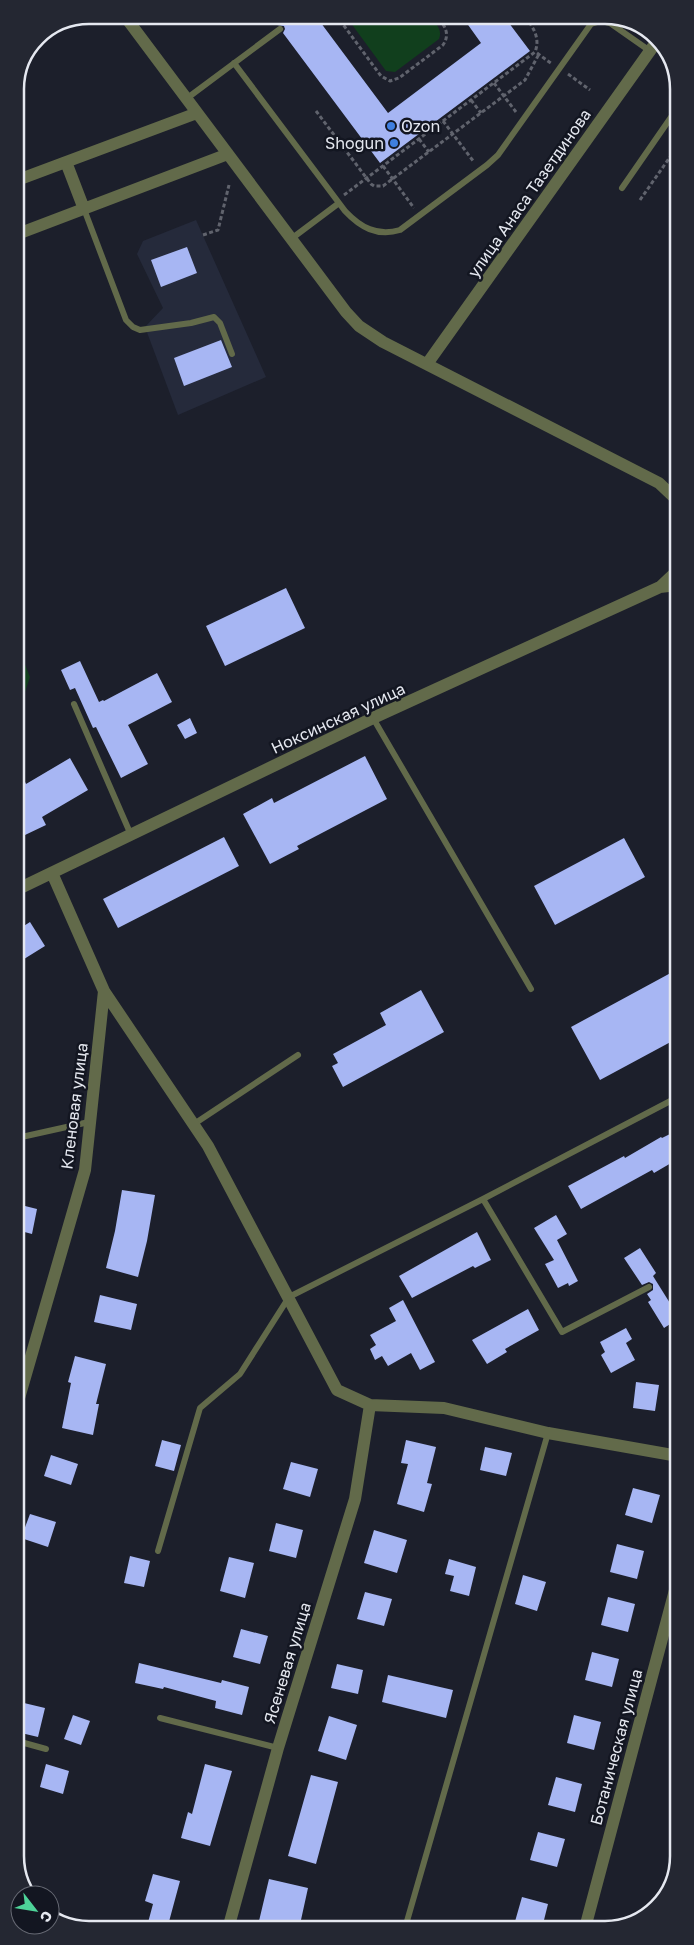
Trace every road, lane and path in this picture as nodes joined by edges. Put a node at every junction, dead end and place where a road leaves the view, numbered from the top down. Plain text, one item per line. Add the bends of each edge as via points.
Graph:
1 (131, 24) edge
2 (343, 24) edge
3 (442, 24) edge
4 (530, 24) edge
5 (591, 24) edge
6 (613, 24) edge
7 (280, 29) dead end
8 (654, 46) edge
9 (539, 54) dead end
10 (234, 63) junction
11 (494, 83) junction
12 (504, 96) junction
13 (186, 99) junction
14 (471, 100) junction
15 (316, 111) dead end
16 (197, 113) junction
17 (481, 113) junction
18 (670, 119) edge
19 (443, 121) junction
20 (523, 121) junction
21 (453, 134) junction
22 (419, 139) junction
23 (429, 152) junction
24 (228, 154) junction
25 (670, 158) edge
26 (66, 162) junction
27 (383, 166) junction
28 (480, 170) junction
29 (24, 177) edge
30 (366, 178) junction
31 (392, 179) junction
32 (229, 185) dead end
33 (622, 188) dead end
34 (640, 200) dead end
35 (338, 202) junction
36 (84, 209) junction
37 (419, 215) junction
38 (24, 232) edge
39 (203, 235) dead end
40 (291, 239) junction
41 (232, 354) dead end
42 (427, 364) junction
43 (670, 493) edge
44 (670, 577) edge
45 (670, 585) edge
46 (660, 586) junction
47 (74, 704) dead end
48 (373, 718) junction
49 (131, 835) junction
50 (52, 873) junction
51 (24, 886) edge
52 (531, 989) dead end
53 (104, 991) junction
54 (298, 1055) dead end
55 (670, 1101) edge
56 (89, 1122) junction
57 (194, 1124) junction
58 (24, 1136) edge
59 (483, 1200) junction
60 (649, 1287) dead end
61 (289, 1297) junction
62 (24, 1380) edge
63 (370, 1405) junction
64 (548, 1433) junction
65 (670, 1455) edge
66 (158, 1551) dead end
67 (670, 1608) edge
68 (160, 1718) dead end
69 (24, 1743) edge
70 (278, 1748) junction
71 (46, 1749) dead end
72 (230, 1921) edge
73 (407, 1921) edge
74 (587, 1921) edge

1 - 13 street
2 - 3 path via 381,76 390,81 399,78 443,45 447,32
4 - 11 path via 536,34 536,50
5 - 20 lane
6 - 8 lane
7 - 10 lane
8 - 42 street, улица Анаса Тазетдинова
9 - 12 path via 527,78
10 - 13 lane
10 - 35 lane
11 - 12 path
11 - 14 path
12 - 17 path
12 - 20 path
13 - 16 street
14 - 17 path
14 - 19 path
15 - 30 path
16 - 24 street
16 - 26 street
17 - 21 path
18 - 33 lane
19 - 21 path
19 - 22 path
20 - 28 lane via 498,155
21 - 23 path
21 - 28 path
22 - 23 path
22 - 27 path
23 - 31 path
24 - 36 street
24 - 40 street
25 - 34 path
26 - 29 street
26 - 36 street
27 - 30 path
27 - 31 path
28 - 37 lane
30 - 31 path via 374,186 384,186
30 - 35 path
31 - 37 path
32 - 39 path via 218,230
35 - 37 lane via 359,224 381,233 400,230
35 - 40 lane
36 - 38 street
36 - 41 lane via 129,324 140,330 214,317 220,323
40 - 42 street via 359,326
42 - 43 street via 647,476
44 - 46 street
45 - 46 street, Ноксинская улица
46 - 48 street, Ноксинская улица
47 - 49 lane
48 - 49 street, Ноксинская улица
48 - 52 lane
49 - 50 street, Ноксинская улица
50 - 51 street, Ноксинская улица
50 - 53 street
53 - 56 street, Кленовая улица
53 - 57 street
54 - 57 lane
55 - 59 lane
56 - 58 lane
56 - 62 street, Кленовая улица via 84,1170
57 - 61 street
59 - 60 lane via 562,1332
59 - 61 lane
61 - 63 street via 337,1390
61 - 66 lane via 240,1374 200,1408
63 - 64 street via 444,1408
63 - 70 street, Ясеневая улица via 355,1499
64 - 65 street
64 - 73 lane
67 - 74 street, Ботаническая улица
68 - 70 lane
69 - 71 lane
70 - 72 street, Ясеневая улица

